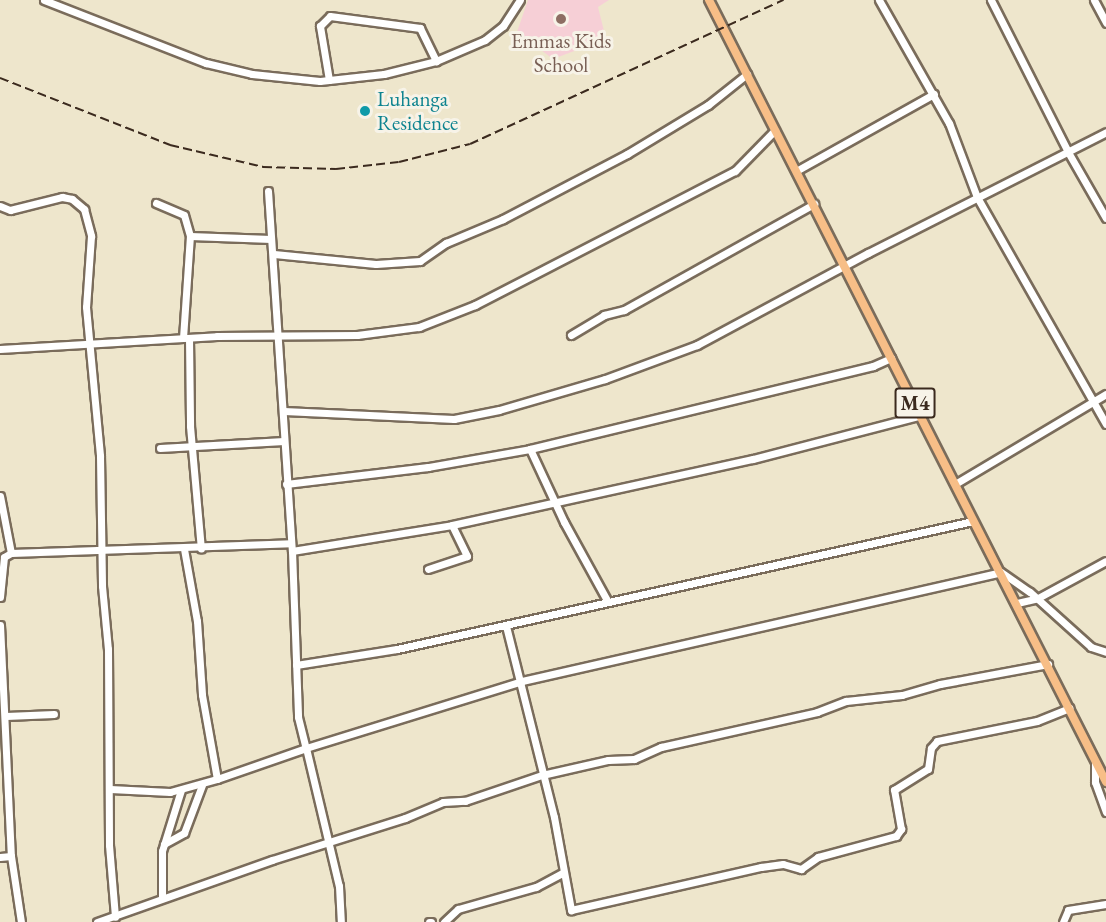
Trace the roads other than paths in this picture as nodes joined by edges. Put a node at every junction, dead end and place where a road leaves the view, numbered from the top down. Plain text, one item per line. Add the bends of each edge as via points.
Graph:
1 (44, 0) edge
2 (520, 0) edge
3 (709, 0) edge
4 (879, 0) edge
5 (991, 0) edge
6 (1094, 0) edge
7 (1106, 23) edge
8 (436, 61) junction
9 (747, 74) junction
10 (329, 80) junction
11 (934, 94) junction
12 (775, 130) junction
13 (1106, 132) edge
14 (1068, 152) junction
15 (796, 171) junction
16 (268, 191) dead end
17 (977, 197) junction
18 (156, 203) dead end
19 (814, 204) junction
20 (0, 206) edge
21 (10, 210) junction
22 (0, 215) edge
23 (1106, 218) edge
24 (190, 236) junction
25 (271, 239) junction
26 (274, 254) junction
27 (843, 266) junction
28 (571, 335) dead end
29 (278, 336) junction
30 (186, 338) junction
31 (90, 343) junction
32 (0, 349) edge
33 (891, 358) junction
34 (1106, 394) edge
35 (1092, 401) junction
36 (284, 411) junction
37 (922, 415) junction
38 (1106, 424) edge
39 (284, 441) junction
40 (193, 446) junction
41 (160, 448) dead end
42 (530, 449) junction
43 (286, 484) junction
44 (955, 484) junction
45 (0, 496) edge
46 (554, 501) junction
47 (973, 521) junction
48 (452, 525) junction
49 (291, 547) junction
50 (184, 549) junction
51 (201, 549) junction
52 (101, 551) junction
53 (11, 553) junction
54 (1106, 561) edge
55 (428, 569) dead end
56 (1001, 572) junction
57 (0, 597) edge
58 (1038, 598) junction
59 (608, 602) junction
60 (1017, 603) junction
61 (0, 625) edge
62 (506, 626) junction
63 (1106, 652) edge
64 (1047, 664) junction
65 (296, 666) junction
66 (522, 681) junction
67 (1070, 708) junction
68 (54, 714) dead end
69 (6, 716) junction
70 (306, 748) junction
71 (1095, 758) junction
72 (542, 775) junction
73 (217, 779) junction
74 (1106, 782) edge
75 (202, 785) junction
76 (110, 789) junction
77 (181, 790) junction
78 (1106, 812) edge
79 (327, 843) junction
80 (164, 844) junction
81 (11, 856) junction
82 (0, 857) edge
83 (562, 873) junction
84 (162, 898) junction
85 (1106, 904) edge
86 (115, 916) junction
87 (21, 922) edge
88 (97, 922) edge
89 (341, 922) edge
90 (444, 922) edge
91 (1063, 922) edge

1 - 10 street via 217,66 278,78
2 - 8 street via 509,19 494,33
3 - 9 main road, M4
4 - 11 street
5 - 14 street
6 - 7 street
8 - 10 street via 384,75
8 - 10 street via 420,27 330,16 320,26
9 - 12 main road, M4
9 - 26 street via 708,105 627,154 503,219 446,243 420,261 365,263
11 - 15 street
11 - 17 street
12 - 15 main road, M4
12 - 29 street via 735,171 443,320 399,331
13 - 14 street
14 - 17 street
14 - 23 street
15 - 19 main road, M4
16 - 25 street
17 - 27 street
17 - 35 street
18 - 24 street via 184,215
19 - 27 main road, M4
19 - 28 street via 624,310 604,315
20 - 21 street
21 - 22 street
21 - 31 street via 62,197 72,199 84,209 91,243 86,276
24 - 25 street
24 - 30 street
25 - 26 street
26 - 29 street
27 - 33 main road, M4
27 - 36 street via 697,345 605,379 499,410 429,420
29 - 30 street
29 - 36 street
30 - 31 street
30 - 40 street
31 - 32 street
31 - 52 street via 100,456
33 - 37 main road, M4
33 - 42 street via 873,366
34 - 35 street
35 - 38 street
35 - 44 street
36 - 39 street
37 - 44 main road, M4
37 - 46 street via 753,459
39 - 40 street
39 - 43 street
40 - 41 street
40 - 51 street
42 - 43 street via 428,467
42 - 46 street
43 - 49 street
44 - 47 main road, M4
45 - 53 street
46 - 48 street
46 - 59 street
47 - 56 main road, M4
47 - 59 street
48 - 49 street
48 - 55 street via 466,557
49 - 51 street
49 - 65 street
50 - 51 street
50 - 52 street
50 - 73 street
52 - 53 street
52 - 76 street via 108,649
53 - 57 street via 4,557
54 - 58 street
56 - 58 street
56 - 60 main road, M4
56 - 66 street
58 - 60 street
58 - 63 street via 1091,647
59 - 62 street
60 - 64 main road, M4
61 - 69 street
62 - 65 street
62 - 66 street
64 - 67 main road, M4
64 - 72 street via 902,695 846,701 817,712 661,747 634,759 608,760
65 - 70 street via 298,717
66 - 70 street
66 - 72 street
67 - 71 main road, M4
67 - 83 street via 1037,721 937,741 931,748 928,769 894,790 901,829 896,836 818,857 801,869 783,864 761,867 573,910 568,907
68 - 69 street
69 - 81 street
70 - 73 street
70 - 79 street
71 - 74 main road, M4
71 - 78 street via 1095,782
72 - 79 street via 465,801 443,802
72 - 83 street
73 - 75 street
75 - 77 street
75 - 80 street via 184,833
76 - 77 street via 154,793
76 - 86 street via 109,845
77 - 80 street
79 - 84 street
79 - 89 street via 339,886
80 - 84 street
81 - 82 street
81 - 87 street
83 - 90 street via 536,887 458,909
84 - 86 street
85 - 91 street via 1068,910
86 - 88 street

